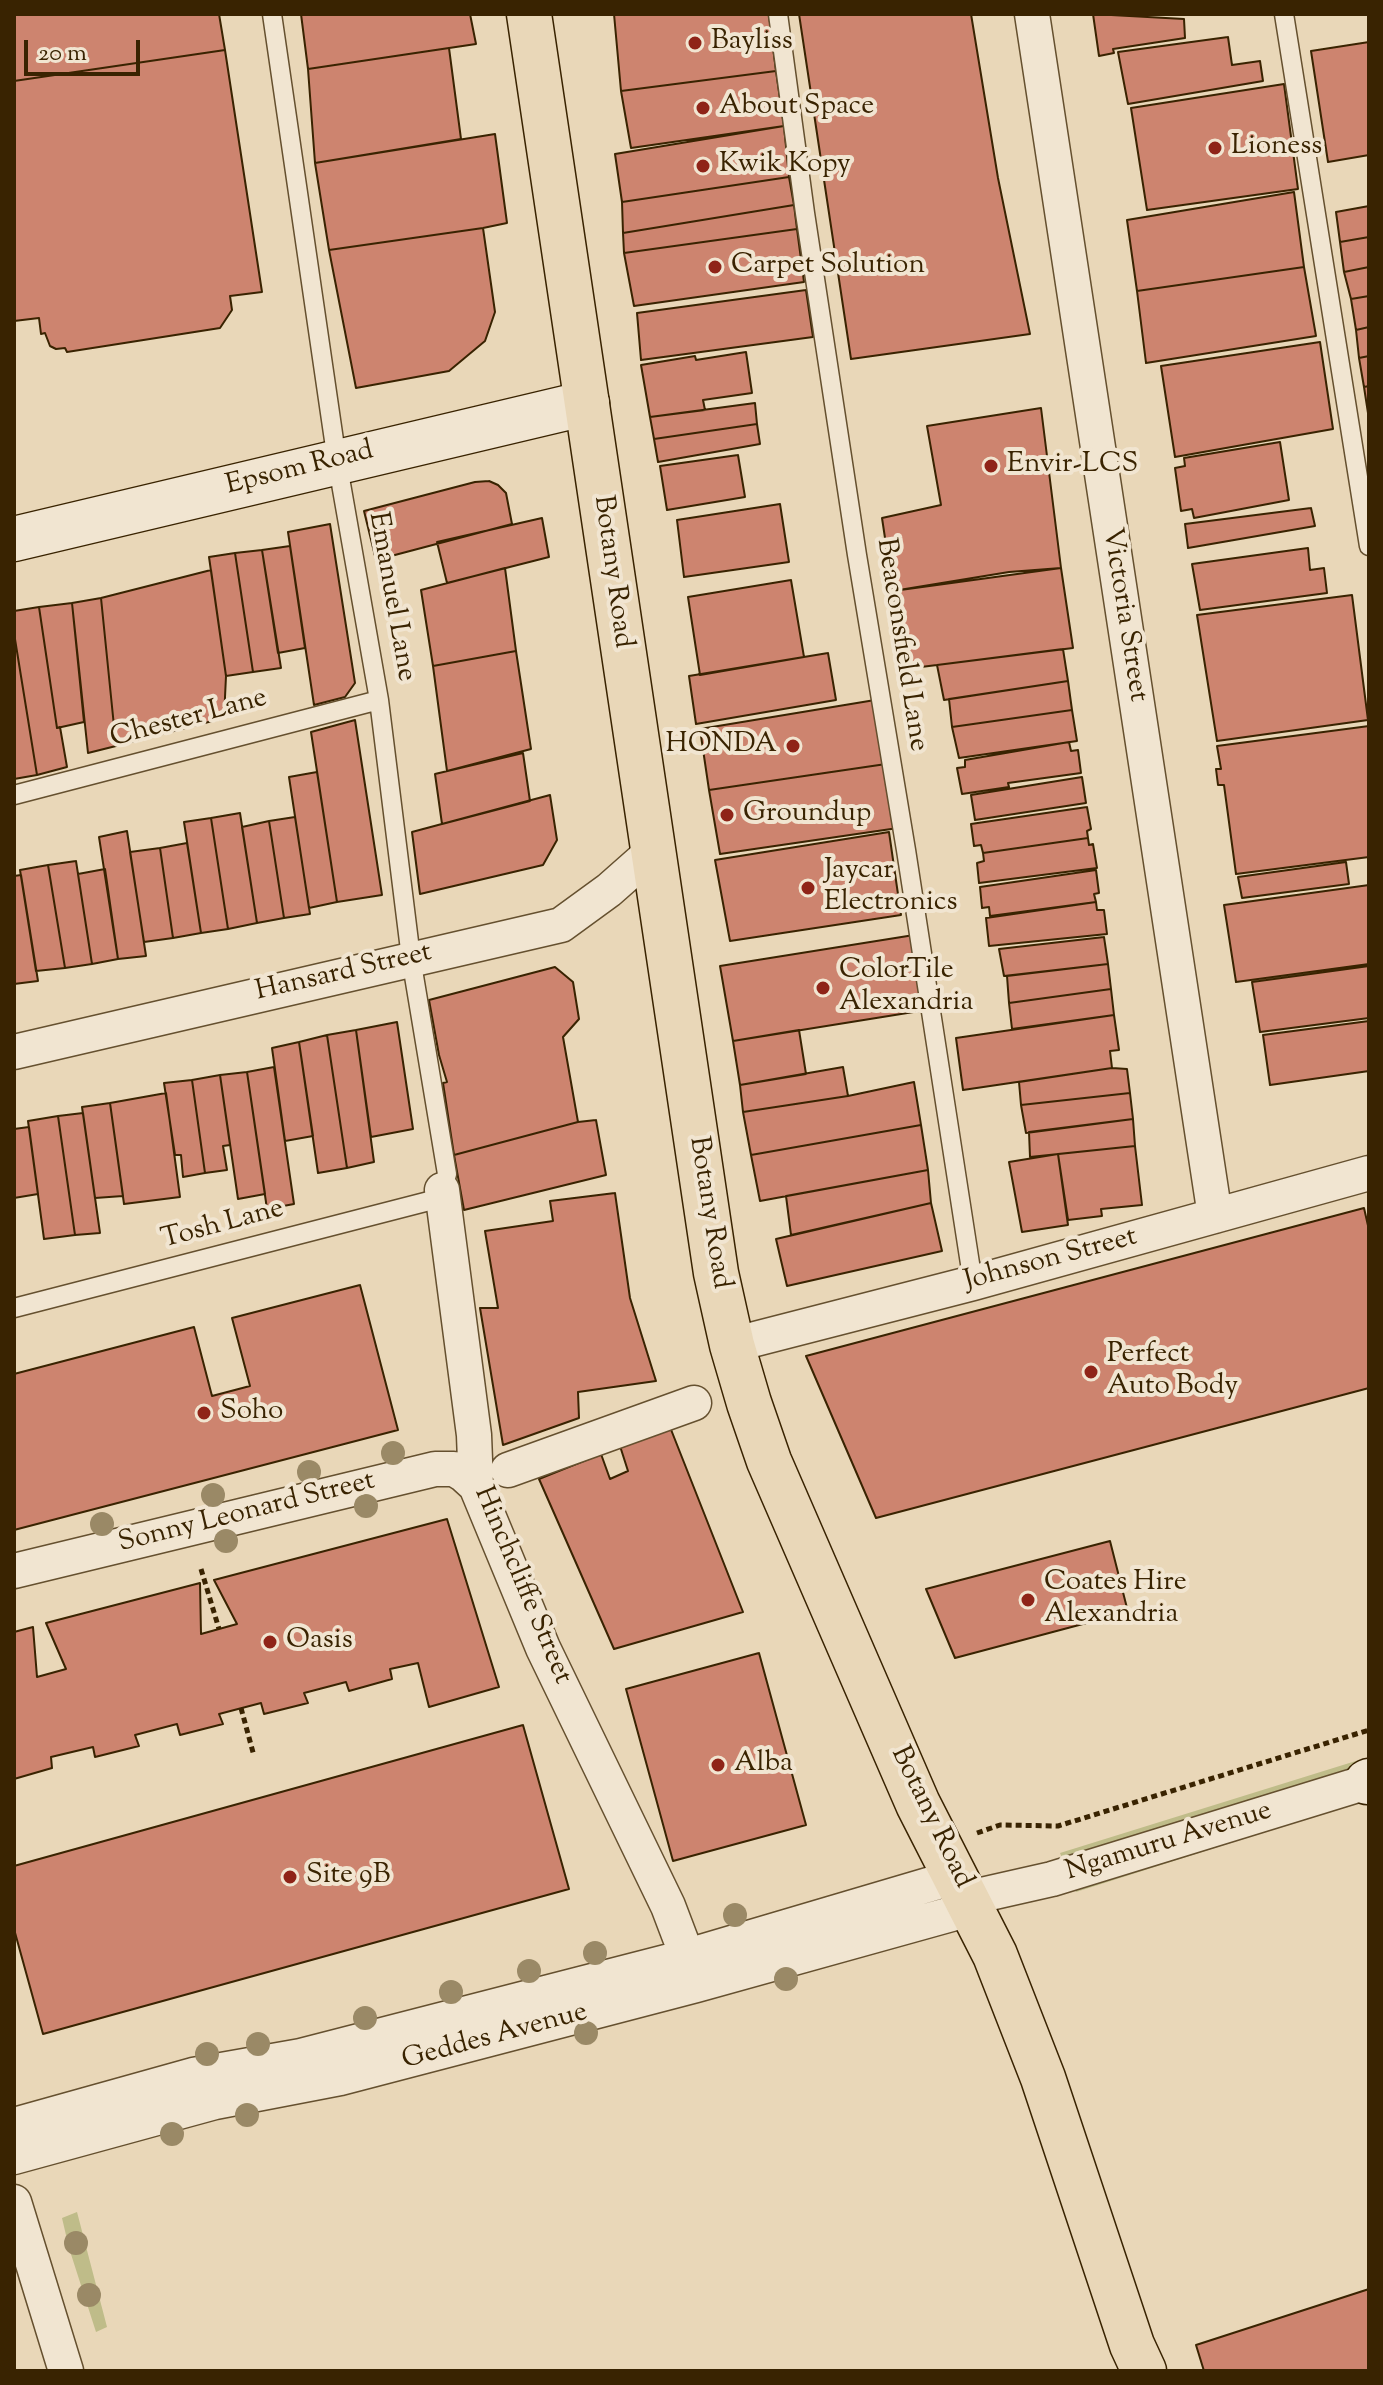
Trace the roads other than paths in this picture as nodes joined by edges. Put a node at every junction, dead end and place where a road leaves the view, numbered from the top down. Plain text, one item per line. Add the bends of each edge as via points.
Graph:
1 (272, 14) edge
2 (529, 14) edge
3 (778, 14) edge
4 (1032, 14) edge
5 (1284, 14) edge
6 (587, 403) junction
7 (337, 461) junction
8 (14, 539) edge
9 (1369, 546) edge
10 (379, 700) junction
11 (14, 795) edge
12 (652, 852) junction
13 (411, 958) junction
14 (14, 1052) edge
15 (1369, 1173) edge
16 (442, 1190) junction
17 (1215, 1216) junction
18 (973, 1283) junction
19 (14, 1308) edge
20 (732, 1345) junction
21 (694, 1403) dead end
22 (508, 1470) dead end
23 (476, 1486) junction
24 (14, 1571) edge
25 (1368, 1782) edge
26 (965, 1894) junction
27 (687, 1956) junction
28 (14, 2125) edge
29 (14, 2157) edge
30 (14, 2202) edge
31 (1137, 2362) edge
32 (66, 2371) edge

1 - 7 lane, Emanuel Lane
2 - 6 main road, Botany Road
3 - 18 lane, Beaconsfield Lane
4 - 17 street, Victoria Street
5 - 9 lane
6 - 7 street, Epsom Road
6 - 12 main road, Botany Road
7 - 8 street, Epsom Road
7 - 10 lane, Emanuel Lane
10 - 11 lane, Chester Lane
10 - 13 lane, Emanuel Lane
12 - 13 street, Hansard Street via 561,925
12 - 20 main road, Botany Road via 716,1273
13 - 14 street, Hansard Street
13 - 16 lane, Emanuel Lane via 447,1174
15 - 17 street, Johnson Street
16 - 19 lane, Tosh Lane via 433,1200
16 - 23 street, Hinchcliffe Street
17 - 18 street, Johnson Street
18 - 20 street, Johnson Street
20 - 26 main road, Botany Road via 769,1461 918,1804
21 - 22 street
23 - 24 street, Sonny Leonard Street via 454,1469 435,1469
23 - 27 street, Hinchcliffe Street via 543,1648
25 - 26 street, Ngamuru Avenue via 1052,1879
26 - 27 street, Geddes Avenue
26 - 29 street, Geddes Avenue via 867,1939 340,2078 215,2102
26 - 31 main road, Botany Road via 1043,2078
27 - 28 street, Geddes Avenue via 301,2056 193,2075
30 - 32 street

